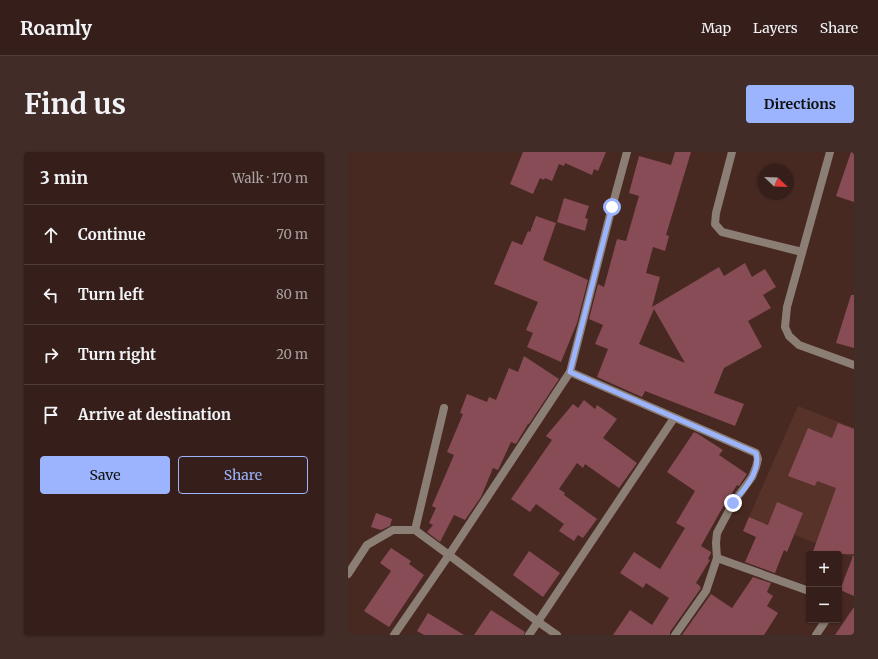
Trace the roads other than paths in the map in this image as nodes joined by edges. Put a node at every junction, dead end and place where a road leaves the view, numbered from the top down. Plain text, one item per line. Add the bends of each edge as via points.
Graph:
1 (627, 152) edge
2 (732, 152) edge
3 (830, 152) edge
4 (802, 252) junction
5 (854, 365) edge
6 (570, 372) junction
7 (444, 408) dead end
8 (674, 418) junction
9 (415, 530) junction
10 (449, 555) junction
11 (717, 558) junction
12 (348, 574) edge
13 (806, 590) edge
14 (537, 621) junction
15 (824, 623) edge
16 (394, 635) edge
17 (529, 635) edge
18 (557, 635) edge
19 (675, 635) edge
20 (816, 635) edge

1 - 6 street
2 - 4 street via 715,224 722,232
3 - 4 street
4 - 5 street via 787,307 785,327 789,336 799,344
6 - 8 street
6 - 10 street
7 - 9 street
8 - 11 street via 756,453 758,459 752,477 733,503 717,533
8 - 14 street
9 - 10 street
9 - 12 street via 393,530 367,545
10 - 14 street
10 - 16 street
11 - 13 street
11 - 19 street via 706,591
14 - 17 street
14 - 18 street
15 - 20 street

